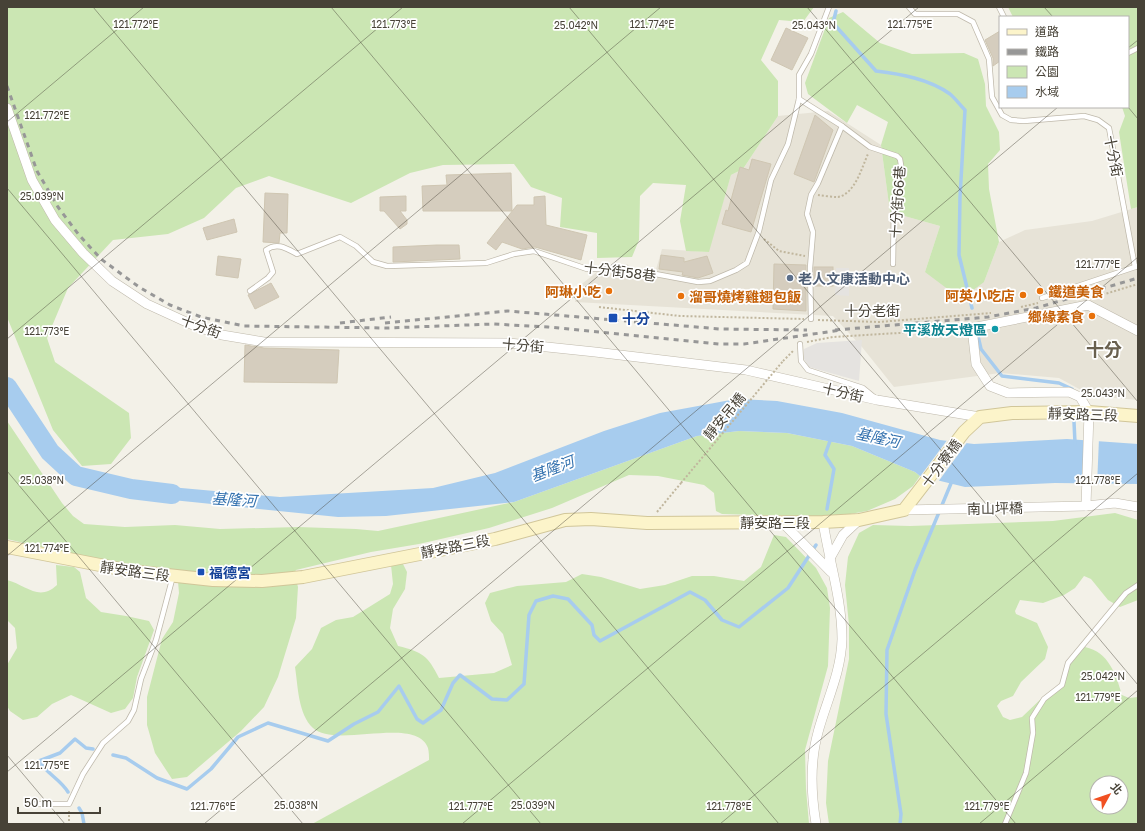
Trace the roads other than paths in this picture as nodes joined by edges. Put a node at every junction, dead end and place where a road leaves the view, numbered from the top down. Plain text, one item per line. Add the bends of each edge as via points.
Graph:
1 (829, 7) edge
2 (909, 7) edge
3 (999, 7) edge
4 (1004, 16) edge
5 (1138, 48) edge
6 (1129, 52) edge
7 (799, 99) junction
8 (7, 108) edge
9 (842, 126) junction
10 (893, 264) dead end
11 (1136, 266) edge
12 (250, 291) dead end
13 (1043, 300) road end
14 (811, 319) road end
15 (1138, 331) edge
16 (800, 344) road end
17 (877, 400) junction
18 (1089, 412) junction
19 (1138, 416) edge
20 (980, 417) junction
21 (1086, 506) junction
22 (1138, 507) edge
23 (904, 510) junction
24 (859, 520) junction
25 (782, 522) junction
26 (823, 522) junction
27 (7, 547) edge
28 (829, 560) junction
29 (832, 573) junction
30 (173, 576) junction
31 (1138, 584) edge
32 (36, 804) dead end
33 (816, 824) edge
34 (1005, 824) edge

1 - 7 lane, 十分街58巷 via 811,54 799,75
2 - 11 lane, 十分街 via 915,14 958,14 973,22 989,59 992,97 1002,115 1011,120 1024,121 1084,116 1098,120 1109,128
3 - 4 lane
5 - 6 lane
7 - 9 lane, 十分街66巷
7 - 12 lane, 十分街58巷 via 788,144 771,180 759,231 747,263 710,280 698,282 623,270 587,269 534,251 486,263 386,266 373,262 356,246 340,237 297,254 272,245 266,250 273,272
8 - 17 street, 十分街 via 32,180 55,220 83,254 112,281 148,304 195,326 222,335 264,342 509,343 746,370
9 - 10 lane, 十分街66巷 via 870,147 900,159 894,203
9 - 14 lane via 811,195 807,214 813,232 810,256
11 - 13 lane
15 - 18 street via 1088,304 972,328 976,364 990,386 1008,393 1069,392 1080,397
16 - 17 lane via 801,361 808,370 863,388
17 - 20 street, 十分街
18 - 19 main road, 靜安路三段
18 - 20 main road, 靜安路三段 via 1012,413
18 - 21 street
20 - 23 main road, 十分寮橋 via 964,432
21 - 22 street, 南山坪橋 via 1115,503
21 - 23 street, 南山坪橋
23 - 24 main road, 靜安路三段
24 - 26 main road, 靜安路三段
24 - 28 street via 843,535
25 - 26 main road, 靜安路三段
25 - 29 street
25 - 30 main road, 靜安路三段 via 647,523 565,520 495,539 303,577 262,581
26 - 28 street
27 - 30 main road, 靜安路三段 via 108,567
28 - 29 street
29 - 33 street via 842,639 836,680 818,735 813,760
30 - 32 lane via 156,640 141,679 134,710 128,721 103,743 83,774 69,804
31 - 34 lane via 1126,593 1068,663 1062,685 1044,699 1032,718 1033,733 1026,773

